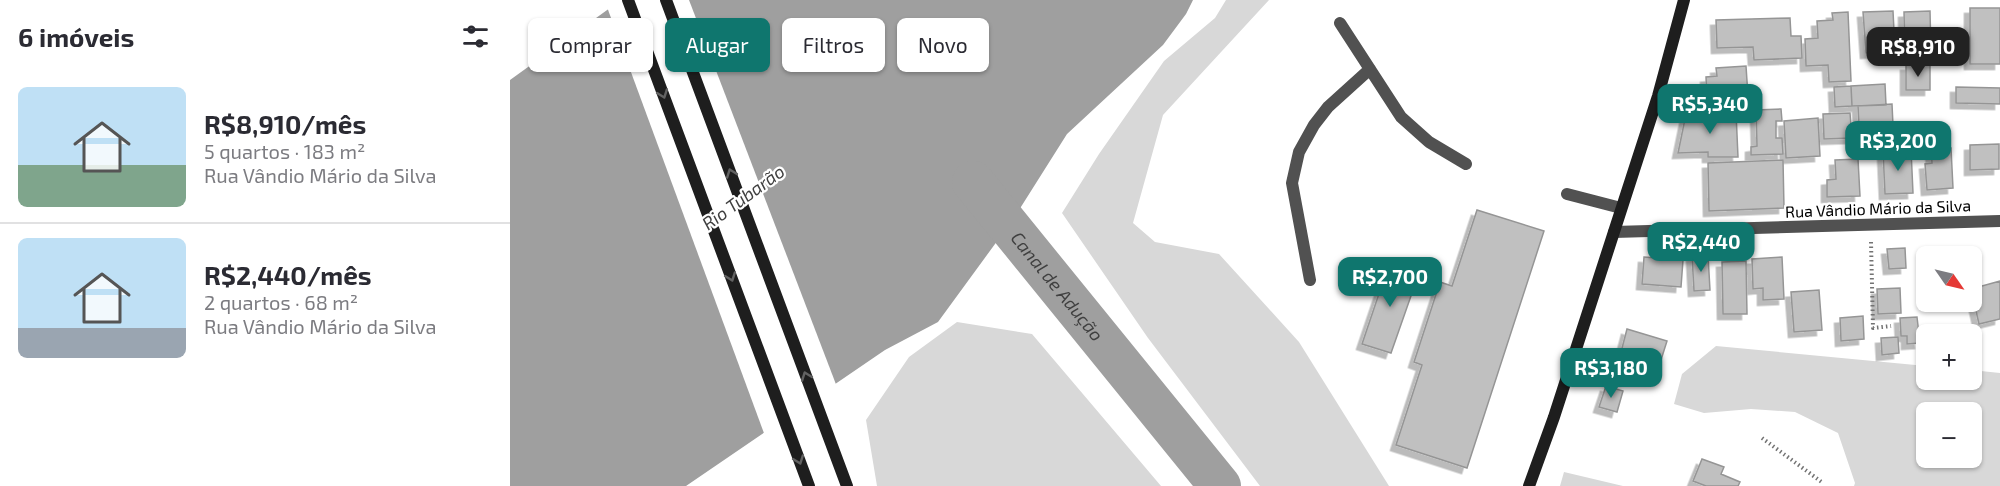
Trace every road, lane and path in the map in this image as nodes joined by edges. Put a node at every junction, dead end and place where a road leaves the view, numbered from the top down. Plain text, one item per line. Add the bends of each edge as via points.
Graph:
1 (628, 0) edge
2 (666, 0) edge
3 (1684, 0) edge
4 (1340, 23) dead end
5 (1370, 69) junction
6 (1466, 164) dead end
7 (1567, 194) dead end
8 (1621, 208) junction
9 (2000, 221) edge
10 (1870, 225) junction
11 (1614, 232) junction
12 (1310, 280) dead end
13 (1891, 326) dead end
14 (1762, 438) dead end
15 (1823, 483) dead end
16 (809, 486) edge
17 (847, 486) edge
18 (1529, 486) edge

1 -> 16 main road
17 -> 2 main road
3 - 8 main road
4 - 5 street
5 - 6 street via 1401,117 1415,131
5 - 12 street via 1328,107 1299,152 1292,183
7 - 8 street
8 - 11 main road
9 - 10 street, Rua Vândio Mário da Silva
10 - 11 street, Rua Vândio Mário da Silva
10 - 13 path via 1873,328
11 - 18 main road
14 - 15 path

